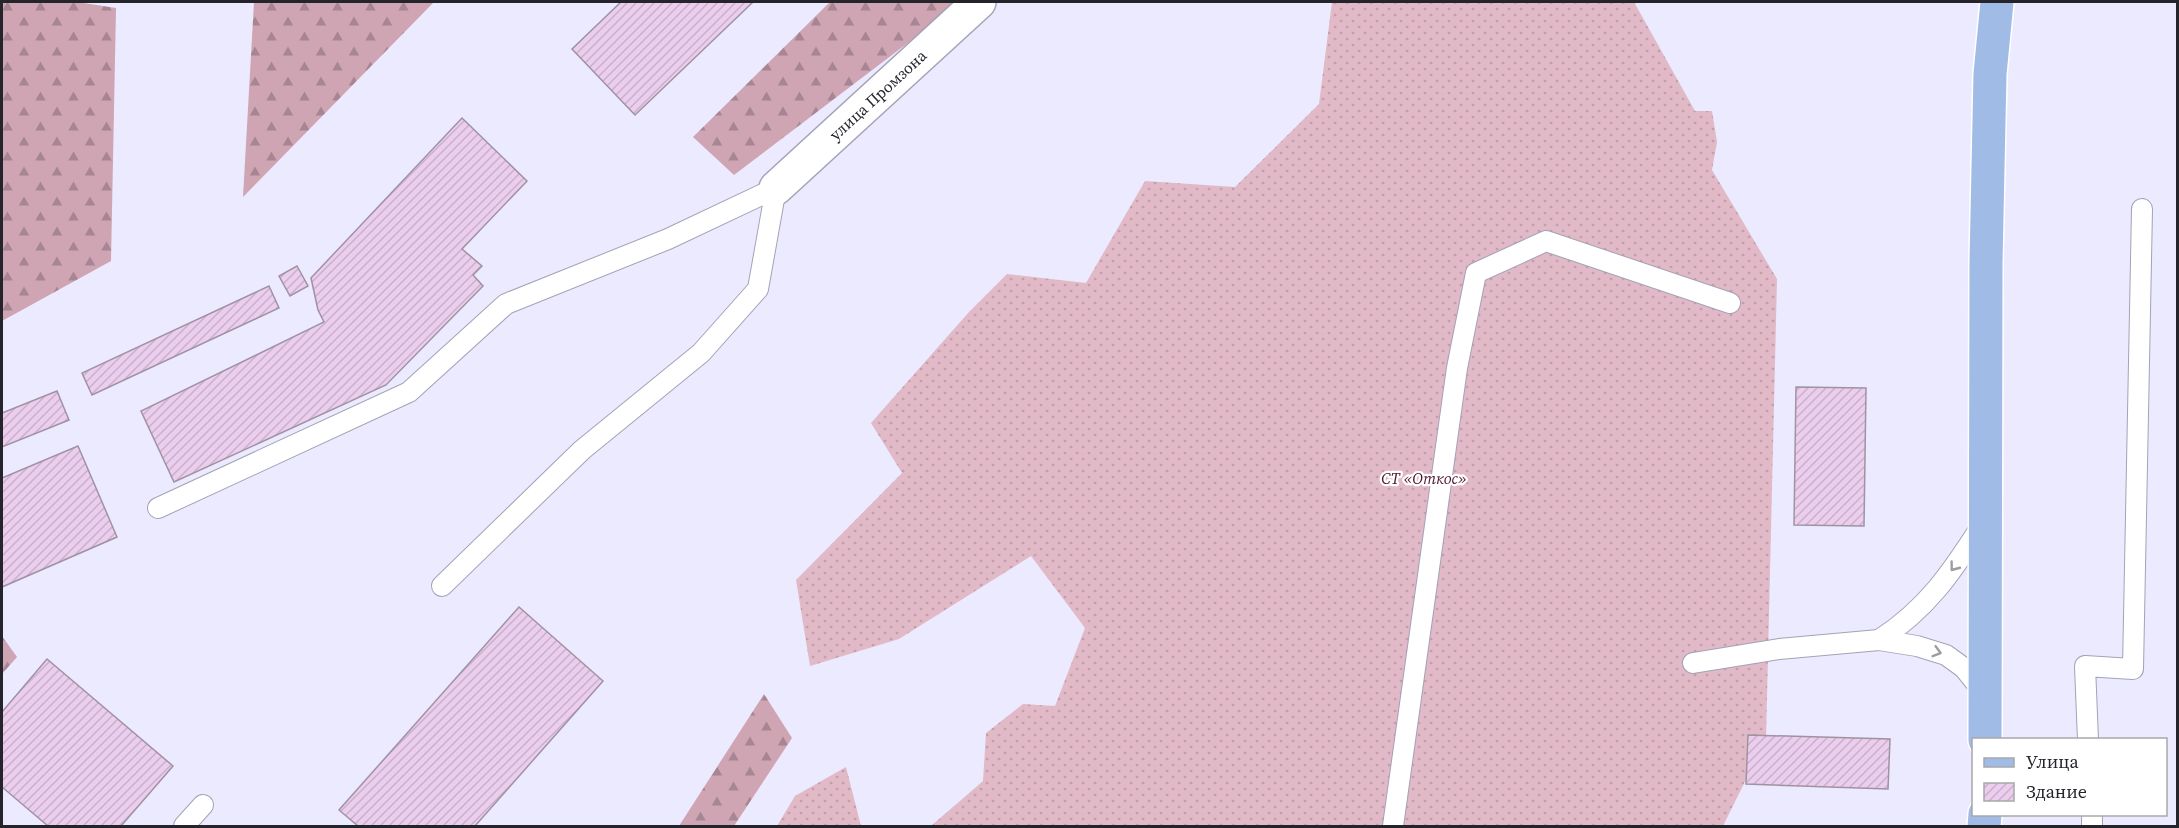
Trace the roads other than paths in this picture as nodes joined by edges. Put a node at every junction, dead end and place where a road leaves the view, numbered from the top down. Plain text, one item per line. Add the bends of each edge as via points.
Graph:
1 (978, 2) edge
2 (1997, 2) edge
3 (776, 188) junction
4 (2142, 209) dead end
5 (1730, 303) dead end
6 (158, 508) dead end
7 (1986, 518) junction
8 (442, 586) dead end
9 (1879, 640) junction
10 (1693, 663) dead end
11 (1986, 694) junction
12 (1985, 738) edge
13 (2088, 738) edge
14 (203, 805) dead end
15 (184, 826) edge
16 (1393, 826) edge

1 - 3 street, улица Промзона
2 - 7 main road via 1990,74
3 - 6 lane via 668,239 506,304 409,392
3 - 8 lane via 758,289 701,353 582,450
4 - 13 lane via 2133,669 2085,666
5 - 16 lane via 1546,241 1476,273 1457,368
7 -> 9 lane via 1956,566 1922,607
7 - 11 main road
9 - 10 lane via 1779,648
9 -> 11 lane via 1946,655 1964,668
11 - 12 main road
14 - 15 lane

